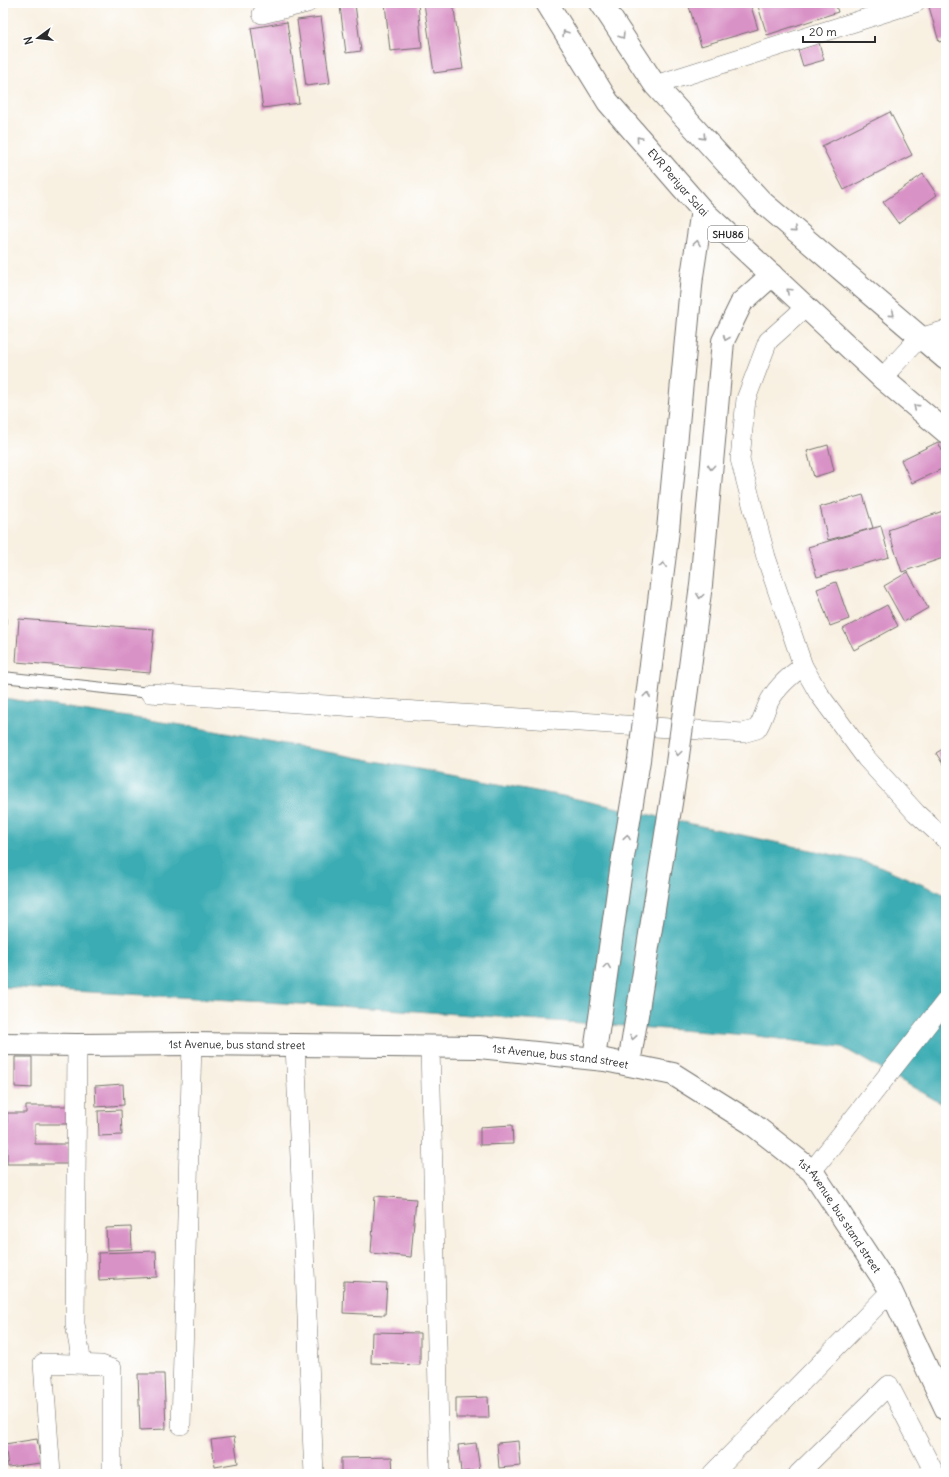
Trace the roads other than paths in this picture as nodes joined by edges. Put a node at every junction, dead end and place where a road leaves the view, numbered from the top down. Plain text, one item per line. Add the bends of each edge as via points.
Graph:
1 (307, 3) edge
2 (547, 3) edge
3 (601, 3) edge
4 (915, 3) edge
5 (262, 14) dead end
6 (655, 85) junction
7 (702, 210) junction
8 (772, 275) junction
9 (806, 307) junction
10 (946, 330) edge
11 (919, 338) junction
12 (946, 359) edge
13 (882, 378) junction
14 (946, 432) edge
15 (803, 666) junction
16 (3, 678) edge
17 (150, 693) joint
18 (946, 840) edge
19 (946, 1001) edge
20 (3, 1044) edge
21 (192, 1044) junction
22 (77, 1045) junction
23 (295, 1045) junction
24 (430, 1046) junction
25 (594, 1058) junction
26 (629, 1064) junction
27 (812, 1171) junction
28 (890, 1291) junction
29 (82, 1364) junction
30 (946, 1409) edge
31 (181, 1425) dead end
32 (51, 1474) edge
33 (112, 1474) edge
34 (314, 1474) edge
35 (440, 1474) edge
36 (712, 1474) edge
37 (798, 1474) edge
38 (935, 1474) edge

1 - 5 street
7 -> 2 street, EVR Periyar Salai / SHU86 via 608,102
3 -> 6 street
4 - 6 street
6 -> 11 street via 761,201
7 - 8 street, EVR Periyar Salai / SHU86
25 -> 7 street, bridge via 641,745 668,530 692,276
9 -> 8 street, EVR Periyar Salai / SHU86
8 -> 26 street, bridge via 742,302 723,341 701,585 675,778
9 - 13 street, EVR Periyar Salai / SHU86
9 - 15 street via 768,341 746,399 740,459 766,557
10 - 11 street
11 - 12 street
11 - 13 street
14 -> 13 street, EVR Periyar Salai / SHU86
15 - 17 street via 786,679 770,700 757,729 743,733
15 - 18 street via 819,694 866,758 916,813
16 - 17 lane
19 - 27 street
20 - 22 street, 1st Avenue, bus stand street
21 - 22 street, 1st Avenue, bus stand street
21 - 23 street, 1st Avenue, bus stand street
21 - 31 street
22 - 29 street via 75,1324
23 - 24 street, 1st Avenue, bus stand street
23 - 34 street
24 - 25 street, 1st Avenue, bus stand street via 479,1047
24 - 35 street
25 - 26 street, 1st Avenue, bus stand street
26 - 27 street, 1st Avenue, bus stand street via 673,1074 751,1123
27 - 28 street, 1st Avenue, bus stand street
28 - 30 street, 1st Avenue, bus stand street
28 - 36 street
29 - 32 street via 43,1363
29 - 33 street via 112,1369
37 - 38 street via 889,1384

